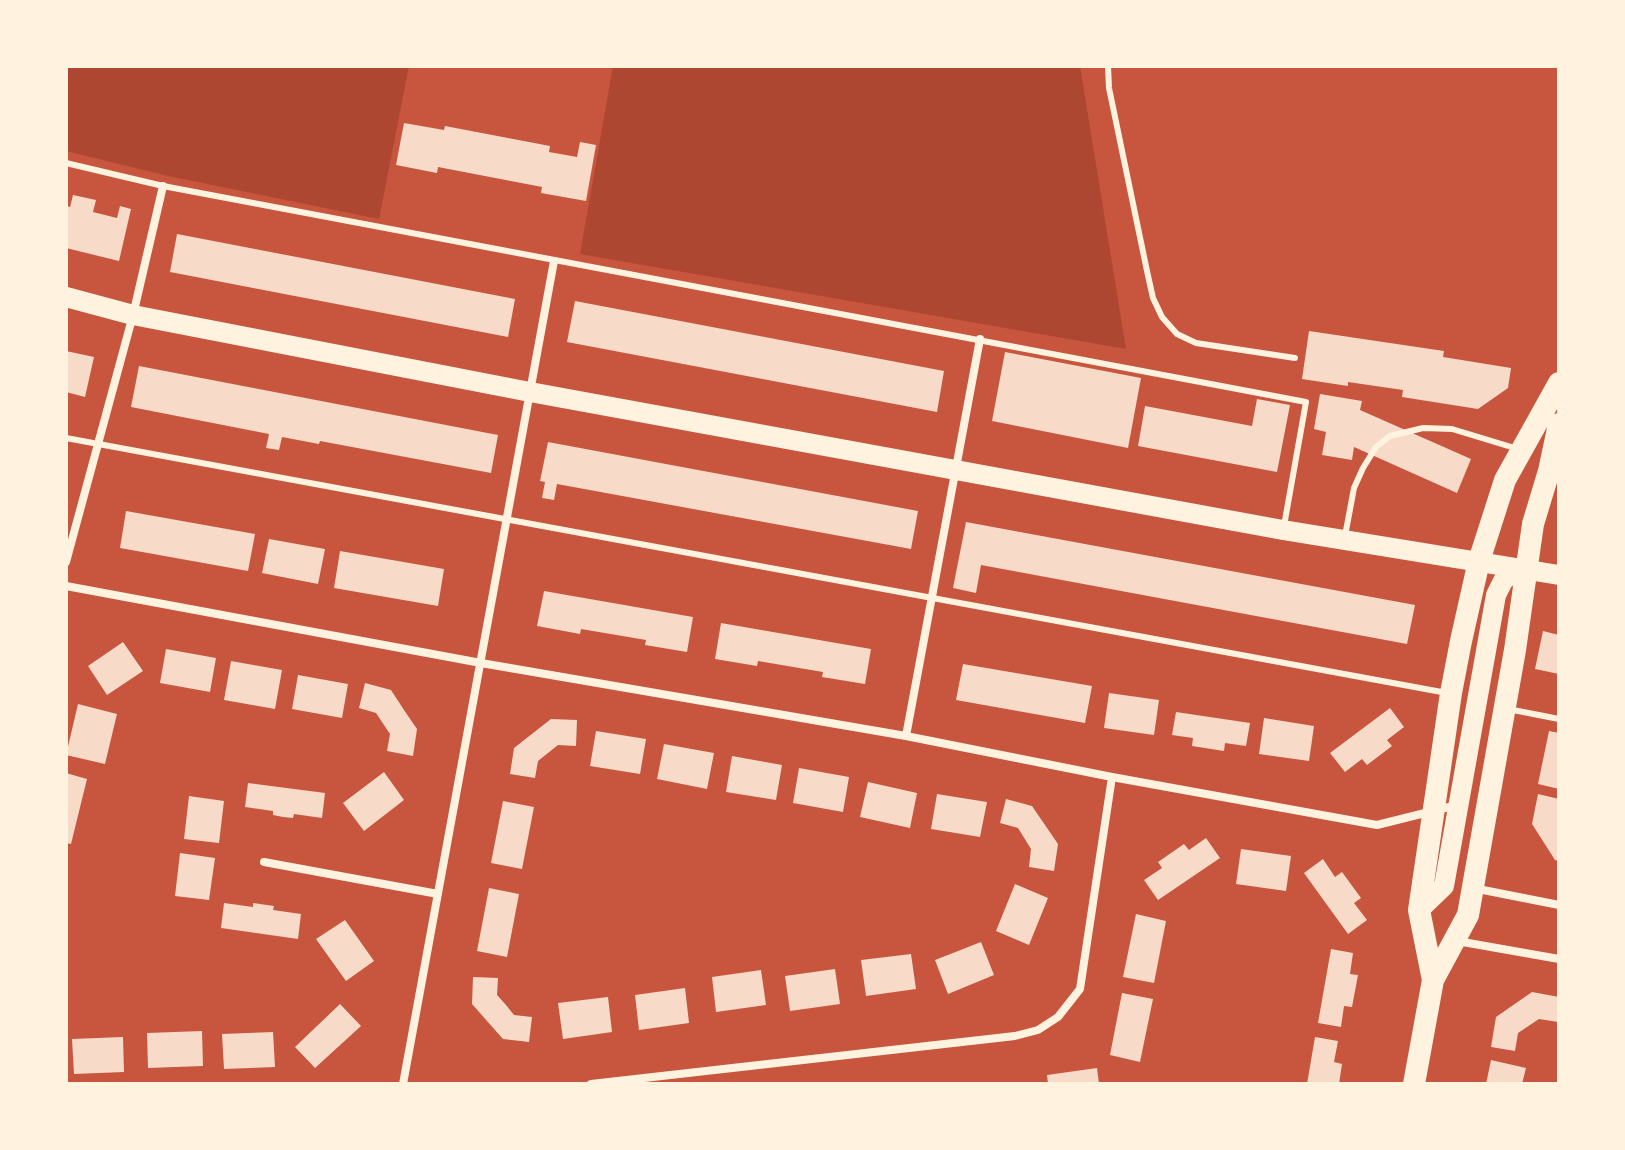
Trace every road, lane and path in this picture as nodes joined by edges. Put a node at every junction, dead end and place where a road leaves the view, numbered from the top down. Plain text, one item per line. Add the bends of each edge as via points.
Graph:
1 (1108, 66) edge
2 (66, 163) edge
3 (163, 186) junction
4 (554, 261) junction
5 (66, 297) edge
6 (133, 315) junction
7 (980, 339) junction
8 (1295, 358) dead end
9 (1559, 383) edge
10 (530, 392) junction
11 (1559, 424) edge
12 (66, 438) edge
13 (98, 446) junction
14 (1520, 449) junction
15 (957, 470) junction
16 (506, 520) junction
17 (1283, 530) junction
18 (1344, 539) junction
19 (1479, 561) junction
20 (66, 562) edge
21 (1526, 571) junction
22 (1559, 575) edge
23 (66, 586) edge
24 (933, 598) junction
25 (481, 663) junction
26 (1451, 693) junction
27 (1505, 708) junction
28 (1559, 719) edge
29 (906, 736) junction
30 (1112, 777) junction
31 (1461, 805) junction
32 (1432, 812) junction
33 (264, 862) dead end
34 (1472, 888) junction
35 (438, 894) junction
36 (1559, 905) edge
37 (1419, 910) junction
38 (1454, 940) junction
39 (1559, 959) edge
40 (1433, 980) junction
41 (403, 1084) edge
42 (591, 1084) edge
43 (1414, 1084) edge

1 - 8 lane via 1147,271 1162,317 1177,334 1196,343
2 - 3 lane
3 - 4 lane
3 - 6 street
4 - 7 lane
4 - 10 street
5 - 6 main road
6 - 10 main road
6 - 13 street
7 - 15 street
7 - 17 lane via 1306,402
9 - 14 highway
10 - 15 main road
10 - 16 street
11 - 21 highway
12 - 13 lane
13 - 16 lane
13 - 20 street
14 - 18 lane via 1452,429 1423,428 1390,436 1376,447 1354,488
14 - 19 highway
15 - 17 main road
15 - 24 street
16 - 24 lane
16 - 25 street
17 - 18 main road
18 - 19 main road
19 - 21 main road
19 - 26 highway
21 - 22 main road
21 - 27 highway
21 - 31 main road via 1510,575 1496,595
23 - 25 street
24 - 26 lane
24 - 29 street
25 - 29 street
25 - 35 street
26 - 32 highway
27 - 28 lane
27 - 34 highway
29 - 30 street
30 - 32 street via 1377,825
30 - 42 street via 1080,989 1058,1017 1038,1030
31 - 32 street
31 - 37 main road via 1444,886
32 - 37 highway
33 - 35 street
34 - 36 street
34 - 38 highway via 1468,915
35 - 41 street
37 - 40 highway
38 - 39 street
38 - 40 highway
40 - 43 highway

